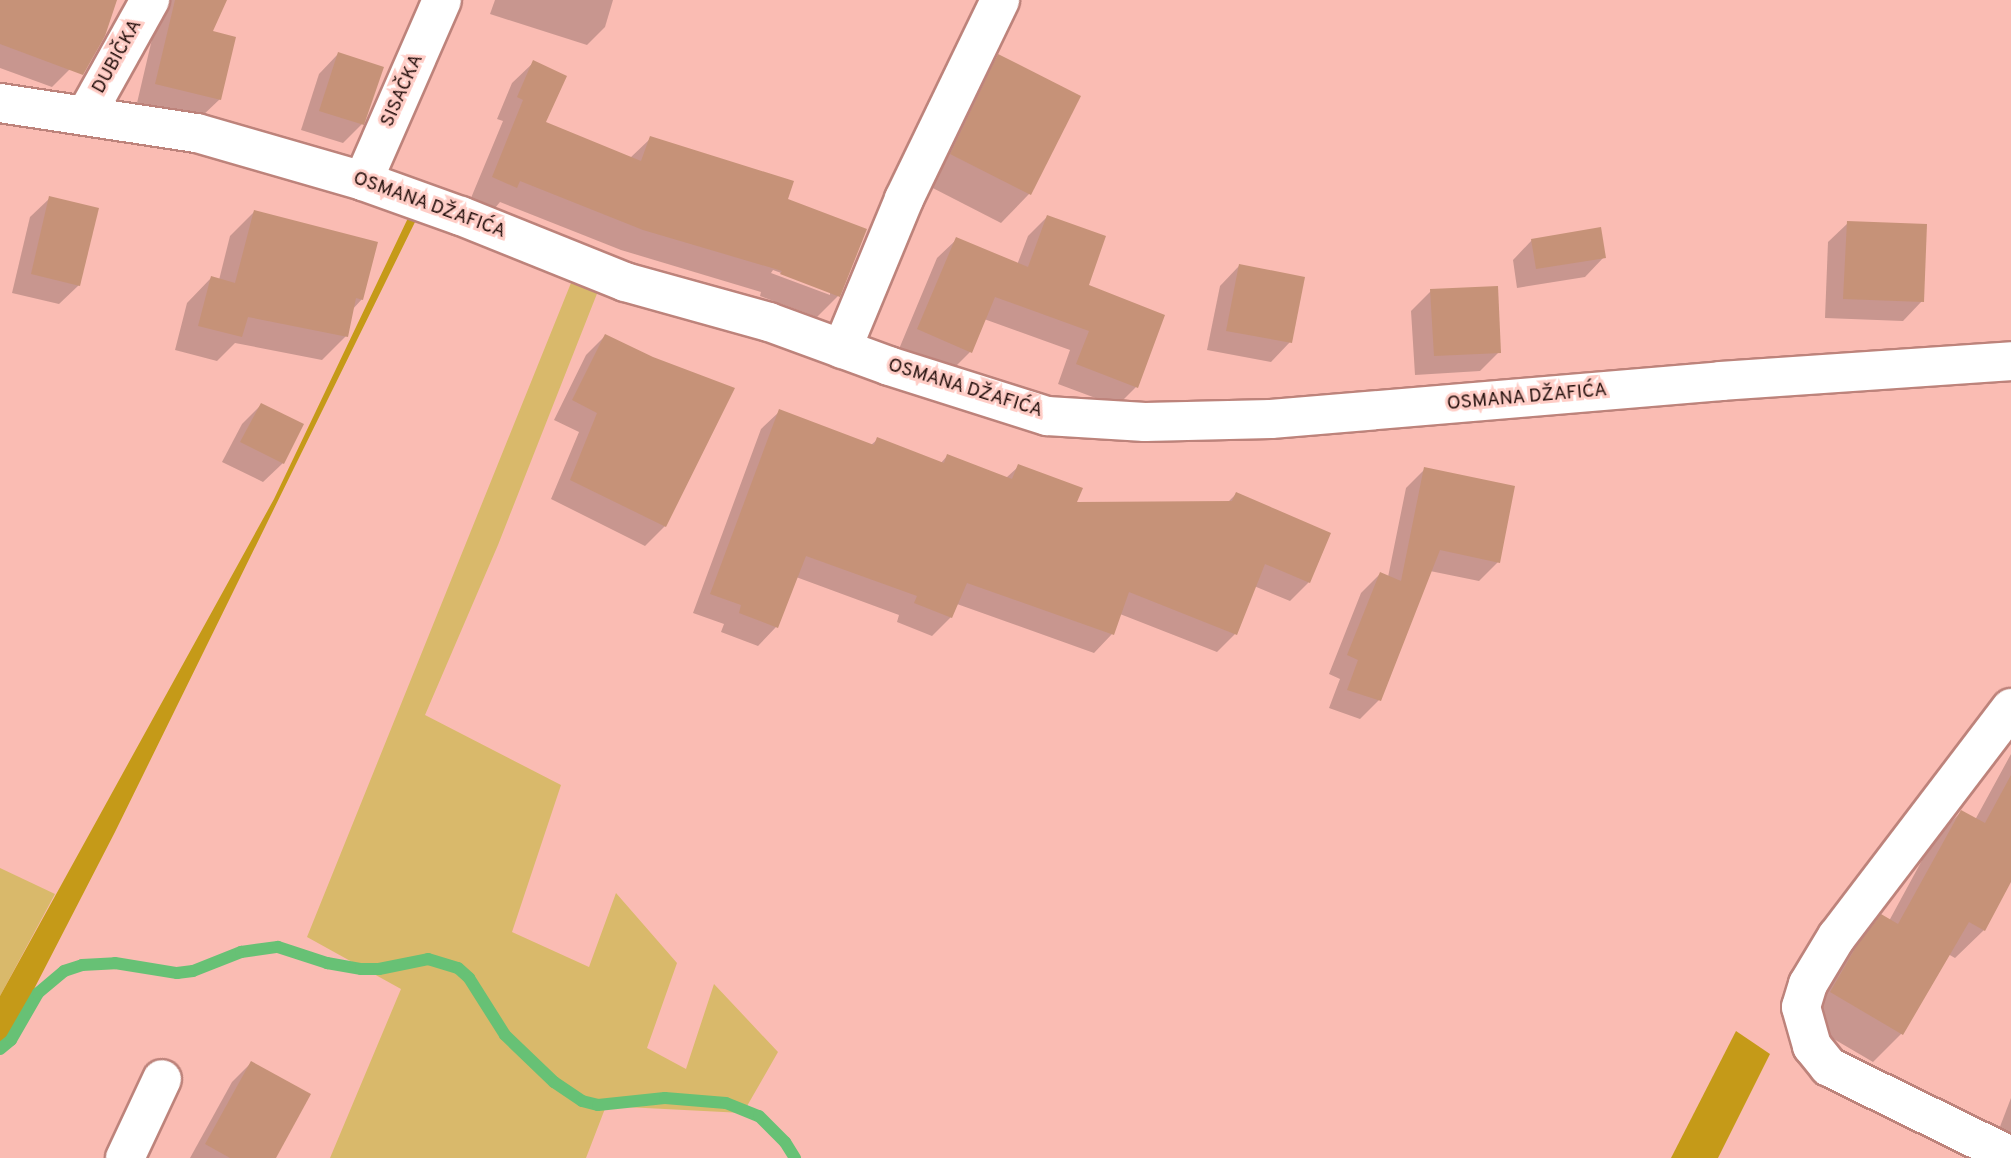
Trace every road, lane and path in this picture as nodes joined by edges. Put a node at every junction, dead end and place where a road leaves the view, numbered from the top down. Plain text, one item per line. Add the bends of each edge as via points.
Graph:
1 (150, 0) edge
2 (442, 0) edge
3 (1000, 0) edge
4 (0, 103) edge
5 (86, 115) junction
6 (363, 181) junction
7 (842, 349) junction
8 (2011, 361) edge
9 (2011, 708) edge
10 (162, 1079) dead end
11 (2011, 1156) edge
12 (125, 1158) edge

1 - 5 street, DUBIČKA
2 - 6 street, SISAČKA
3 - 7 street via 904,199
4 - 5 street, OSMANA DŽAFIĆA
5 - 6 street, OSMANA DŽAFIĆA via 197,133
6 - 7 street, OSMANA DŽAFIĆA via 625,282 769,322
7 - 8 street, OSMANA DŽAFIĆA via 1047,416 1145,422 1271,419
9 - 11 street via 1837,936 1808,984 1801,1007 1812,1046 1829,1067
10 - 12 street

